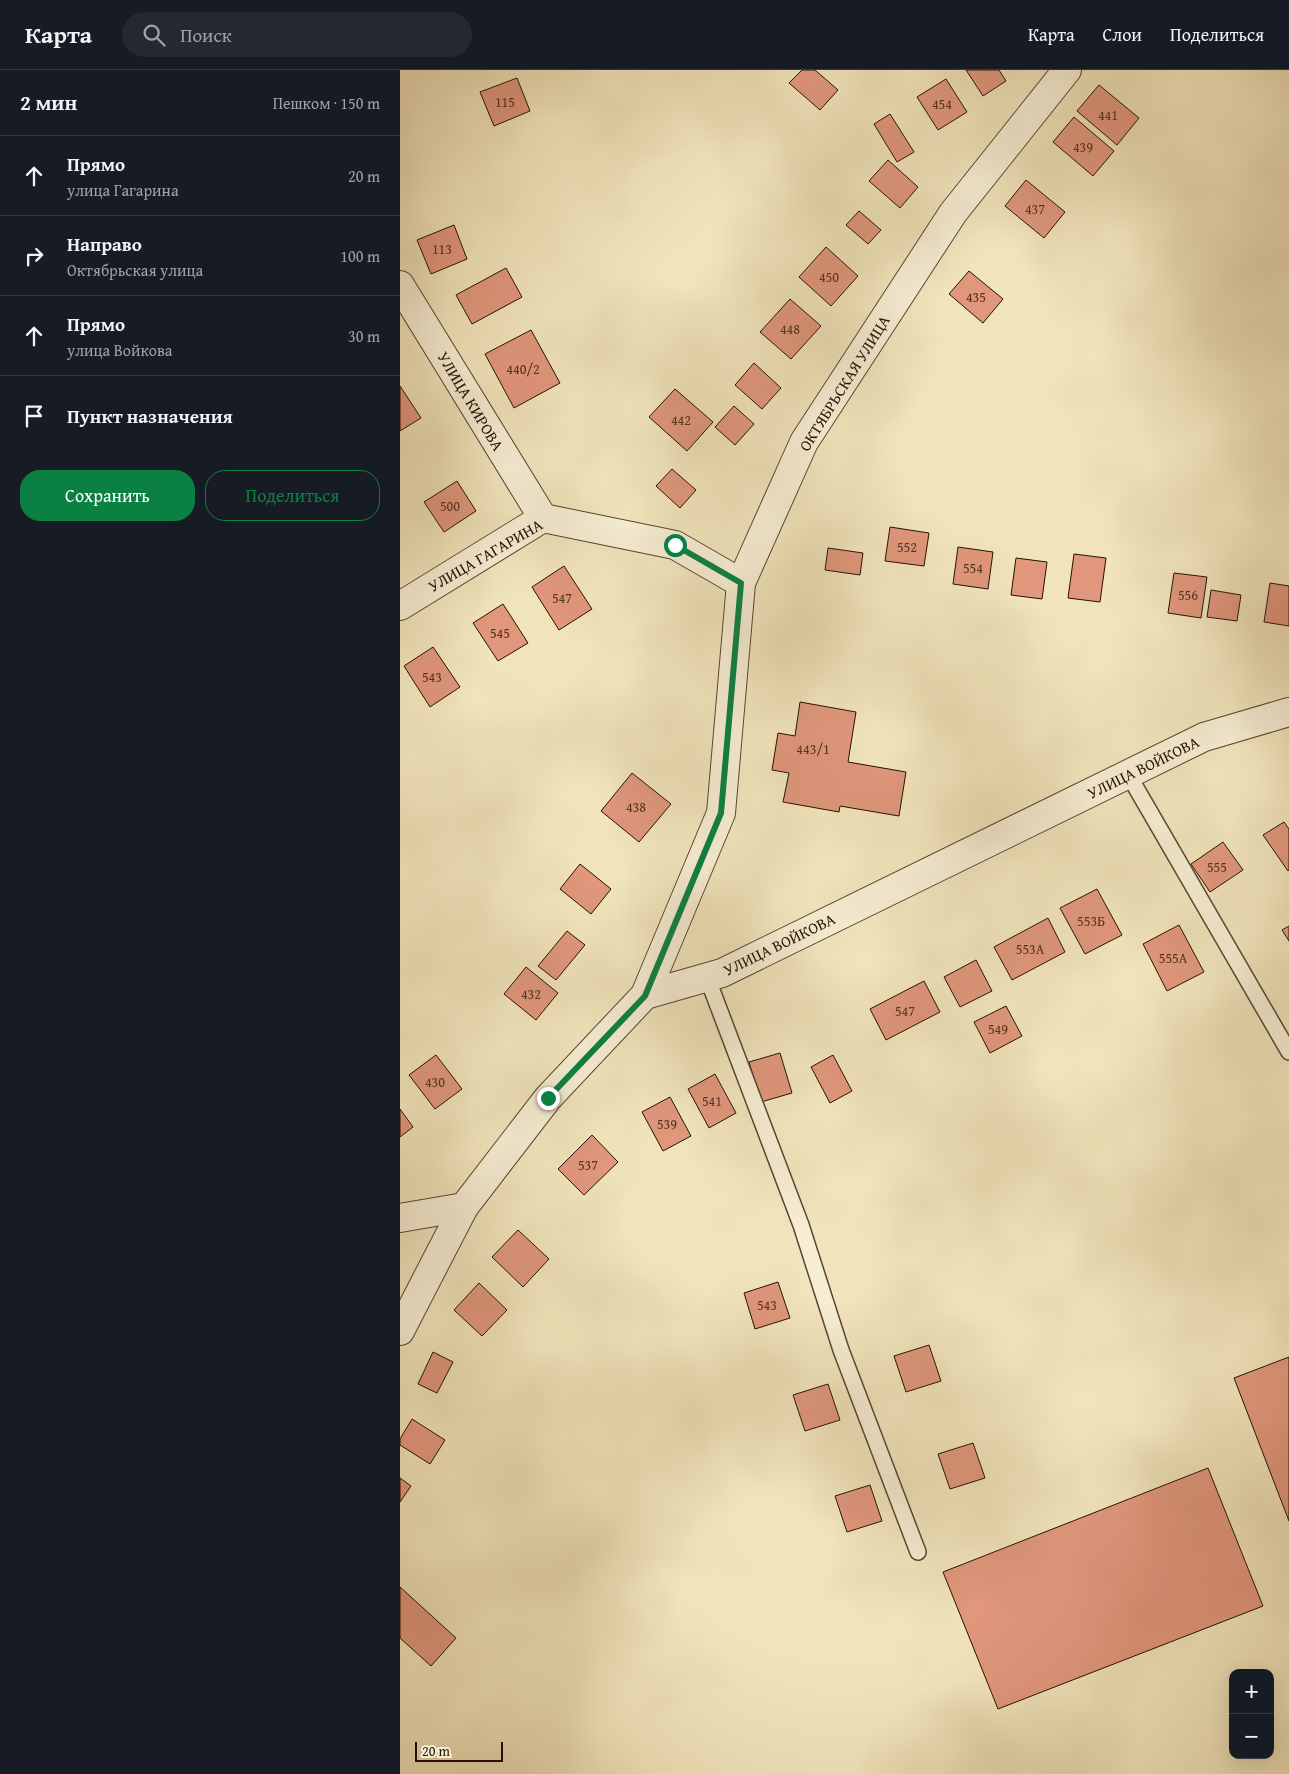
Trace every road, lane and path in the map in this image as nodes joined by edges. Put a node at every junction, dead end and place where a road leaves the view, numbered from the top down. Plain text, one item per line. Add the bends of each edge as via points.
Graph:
1 (1067, 70) edge
2 (400, 285) edge
3 (542, 518) junction
4 (741, 583) junction
5 (400, 606) edge
6 (1289, 712) edge
7 (1128, 774) junction
8 (707, 977) junction
9 (645, 996) junction
10 (1289, 1052) edge
11 (464, 1207) junction
12 (400, 1218) edge
13 (400, 1330) edge
14 (918, 1552) dead end

1 - 4 street, ОКТЯБРЬСКАЯ УЛИЦА via 953,213 804,442
2 - 3 street, УЛИЦА КИРОВА
3 - 4 street, УЛИЦА ГАГАРИНА via 675,545
3 - 5 street, УЛИЦА ГАГАРИНА
4 - 9 street, ОКТЯБРЬСКАЯ УЛИЦА via 721,813
6 - 7 street, УЛИЦА ВОЙКОВА via 1204,737
7 - 8 street, УЛИЦА ВОЙКОВА via 722,973
7 - 10 lane
8 - 9 street, УЛИЦА ВОЙКОВА
8 - 14 lane via 801,1225 841,1350
9 - 11 street, УЛИЦА ВОЙКОВА via 548,1098
11 - 12 street
11 - 13 street, УЛИЦА ВОЙКОВА

